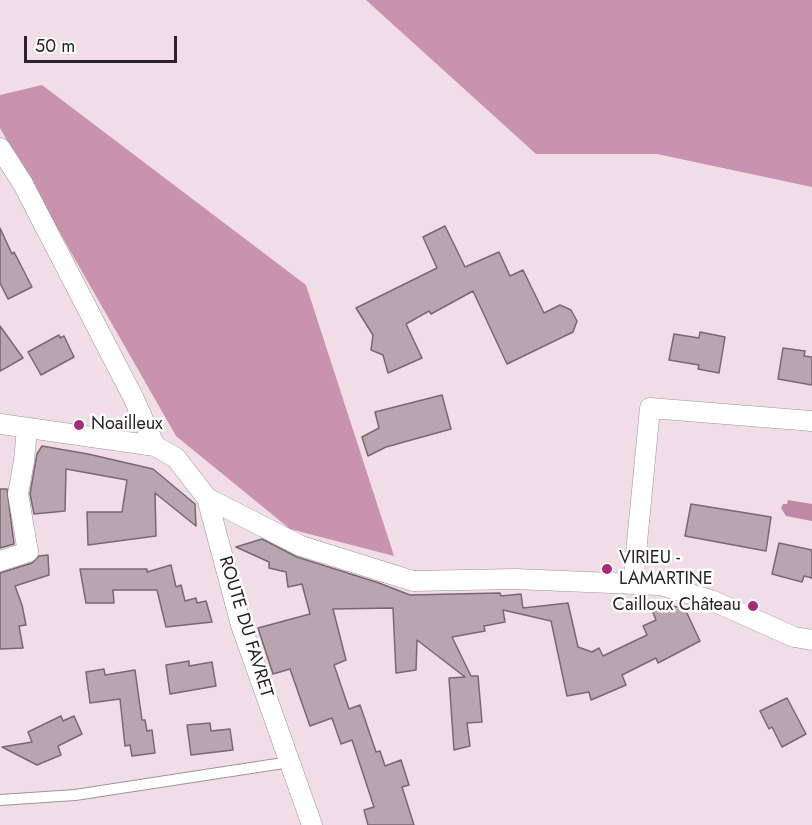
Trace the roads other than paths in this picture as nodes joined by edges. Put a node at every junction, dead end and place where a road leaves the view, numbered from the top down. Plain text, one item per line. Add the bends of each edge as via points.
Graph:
1 (0, 148) edge
2 (812, 422) edge
3 (0, 424) edge
4 (27, 428) junction
5 (155, 446) junction
6 (207, 498) junction
7 (0, 561) edge
8 (633, 584) junction
9 (812, 640) edge
10 (290, 762) junction
11 (0, 800) edge
12 (312, 825) edge

1 - 5 street via 34,206
2 - 8 street via 650,408
3 - 4 street
4 - 5 street
4 - 7 street via 18,494 28,552
5 - 6 street, ROUTE DU FAVRET via 176,458
6 - 8 street via 301,546 413,581 515,579
6 - 10 street, ROUTE DU FAVRET via 241,625
8 - 9 street via 660,585 711,600 794,637
10 - 11 lane via 75,795
10 - 12 street, ROUTE DU FAVRET

